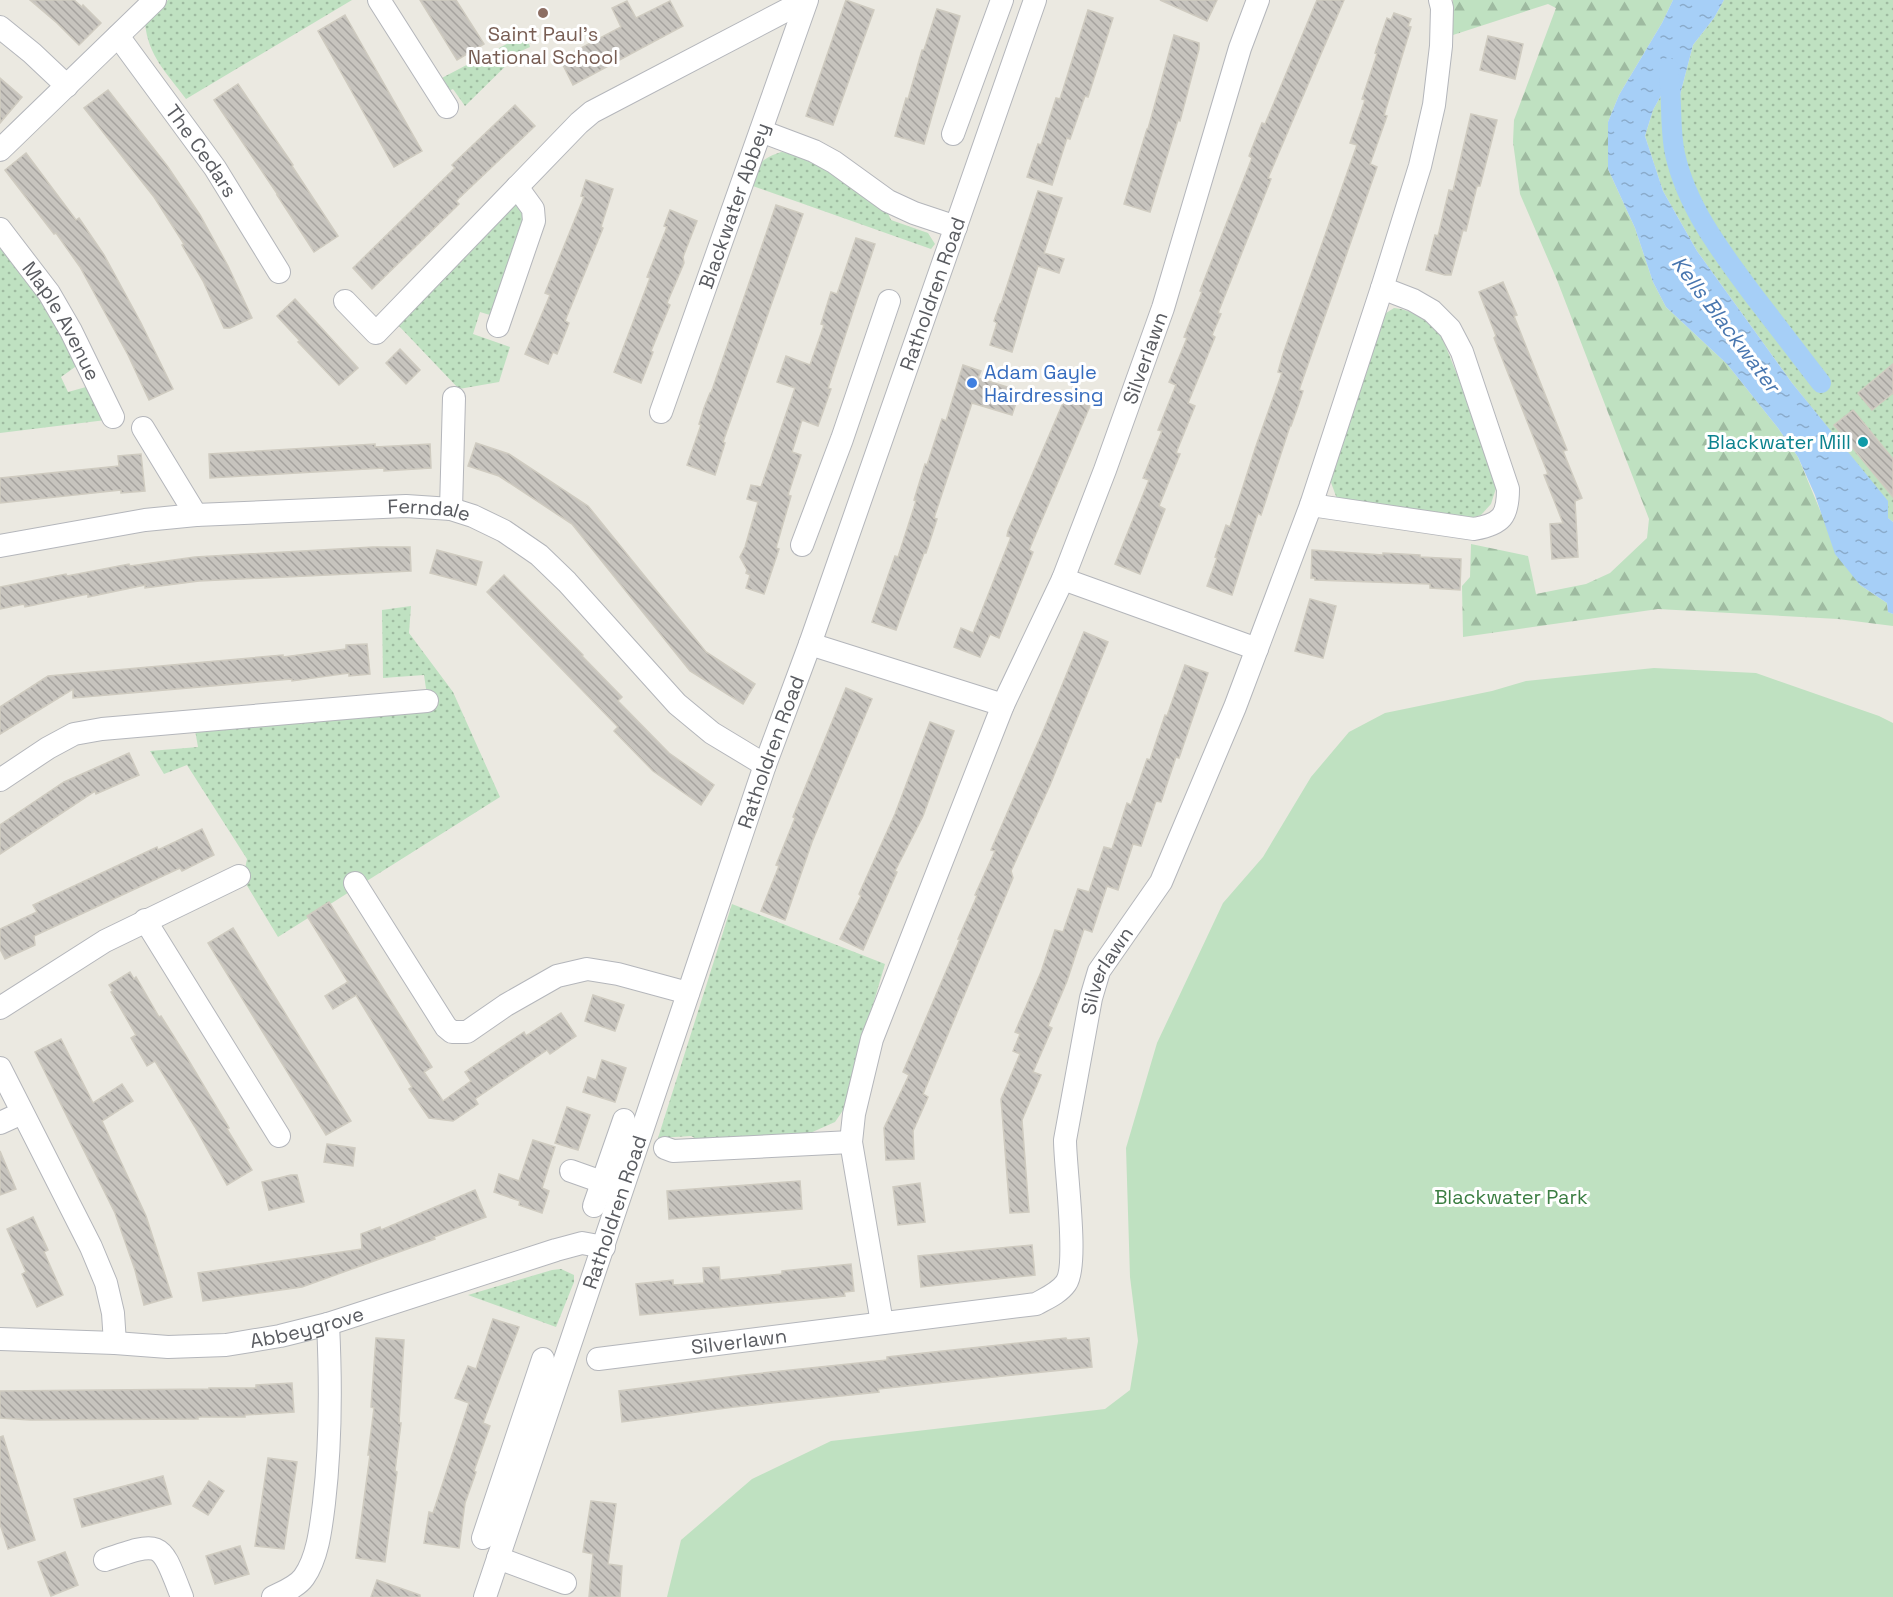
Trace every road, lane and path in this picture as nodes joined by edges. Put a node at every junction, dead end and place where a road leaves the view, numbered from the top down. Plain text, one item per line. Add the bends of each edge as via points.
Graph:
1 (155, 0) edge
2 (379, 0) edge
3 (806, 0) edge
4 (1002, 0) edge
5 (1035, 0) edge
6 (1258, 0) edge
7 (1440, 0) edge
8 (0, 27) edge
9 (118, 36) junction
10 (67, 86) junction
11 (447, 107) dead end
12 (761, 131) junction
13 (953, 134) dead end
14 (0, 150) edge
15 (517, 187) junction
16 (956, 227) junction
17 (0, 229) edge
18 (279, 272) dead end
19 (1382, 288) junction
20 (345, 301) dead end
21 (889, 301) dead end
22 (498, 326) dead end
23 (454, 398) dead end
24 (661, 412) dead end
25 (850, 415) junction
26 (113, 417) dead end
27 (143, 428) dead end
28 (884, 431) junction
29 (1311, 505) junction
30 (451, 510) junction
31 (196, 515) junction
32 (801, 545) dead end
33 (0, 546) edge
34 (1063, 579) junction
35 (810, 644) junction
36 (1257, 649) junction
37 (427, 701) dead end
38 (1003, 705) junction
39 (765, 765) junction
40 (0, 780) edge
41 (239, 876) dead end
42 (355, 883) dead end
43 (145, 920) junction
44 (688, 993) junction
45 (0, 1008) edge
46 (0, 1068) edge
47 (22, 1113) junction
48 (624, 1120) dead end
49 (0, 1123) edge
50 (279, 1136) dead end
51 (851, 1142) junction
52 (664, 1148) dead end
53 (624, 1154) junction
54 (571, 1171) dead end
55 (602, 1182) junction
56 (594, 1206) dead end
57 (604, 1247) junction
58 (882, 1323) junction
59 (328, 1324) junction
60 (0, 1339) edge
61 (115, 1342) junction
62 (543, 1359) dead end
63 (598, 1359) dead end
64 (507, 1503) junction
65 (483, 1538) dead end
66 (498, 1558) junction
67 (105, 1560) dead end
68 (565, 1582) edge
69 (182, 1597) edge
70 (273, 1597) edge
71 (485, 1597) edge

1 - 9 street
2 - 11 street
3 - 12 street, Blackwater Abbey
3 - 15 street via 592,112
4 - 13 street
5 - 16 street, Ratholdren Road
6 - 34 street, Silverlawn via 1240,48 1163,308
7 - 19 street, Silverlawn via 1441,46 1434,105 1420,166
8 - 10 street
9 - 10 street
9 - 18 street, The Cedars via 215,168
10 - 14 street
12 - 16 street via 834,162 888,201
12 - 24 street, Blackwater Abbey
15 - 20 street via 376,333
15 - 22 street via 533,209 534,220
16 - 28 street, Ratholdren Road
17 - 26 street, Maple Avenue via 60,312
19 - 29 street, Silverlawn
19 - 29 street via 1432,311 1450,329 1462,352 1505,478 1508,504 1502,519 1474,529
21 - 25 street
23 - 30 street
25 - 28 street
25 - 32 street
27 - 31 street
28 - 35 street, Ratholdren Road
29 - 36 street, Silverlawn
30 - 31 street, Ferndale via 406,506
30 - 39 street, Ferndale via 504,531 539,555 677,704 712,733
31 - 33 street, Ferndale via 145,520
34 - 36 street
34 - 38 street, Silverlawn
35 - 38 street
35 - 39 street, Ratholdren Road
36 - 58 street, Silverlawn via 1161,882 1099,971 1065,1140 1072,1263 1067,1282 1054,1295 1036,1304
37 - 40 street via 74,734
38 - 51 street, Silverlawn via 872,1039
39 - 44 street, Ratholdren Road
41 - 43 street
42 - 44 street via 452,1032 467,1032 557,976 587,969
43 - 45 street
43 - 50 street
44 - 53 street, Ratholdren Road
46 - 47 street
47 - 49 street
47 - 61 street via 92,1247 106,1283
48 - 53 street
51 - 52 street via 673,1151
51 - 58 street, Silverlawn
53 - 55 street
53 - 57 street, Ratholdren Road
54 - 55 street
55 - 56 street
57 - 59 street, Abbeygrove via 582,1243 556,1250
57 - 64 street, Ratholdren Road
58 - 63 street, Silverlawn
59 - 61 street, Abbeygrove via 226,1345 168,1347
59 - 70 street via 329,1462 321,1524 312,1562 303,1579
60 - 61 street, Abbeygrove
62 - 64 street, Ratholdren Road
64 - 65 street, Ratholdren Road
64 - 66 street, Ratholdren Road
66 - 68 street
66 - 71 street, Ratholdren Road
67 - 69 street via 140,1548 161,1551

